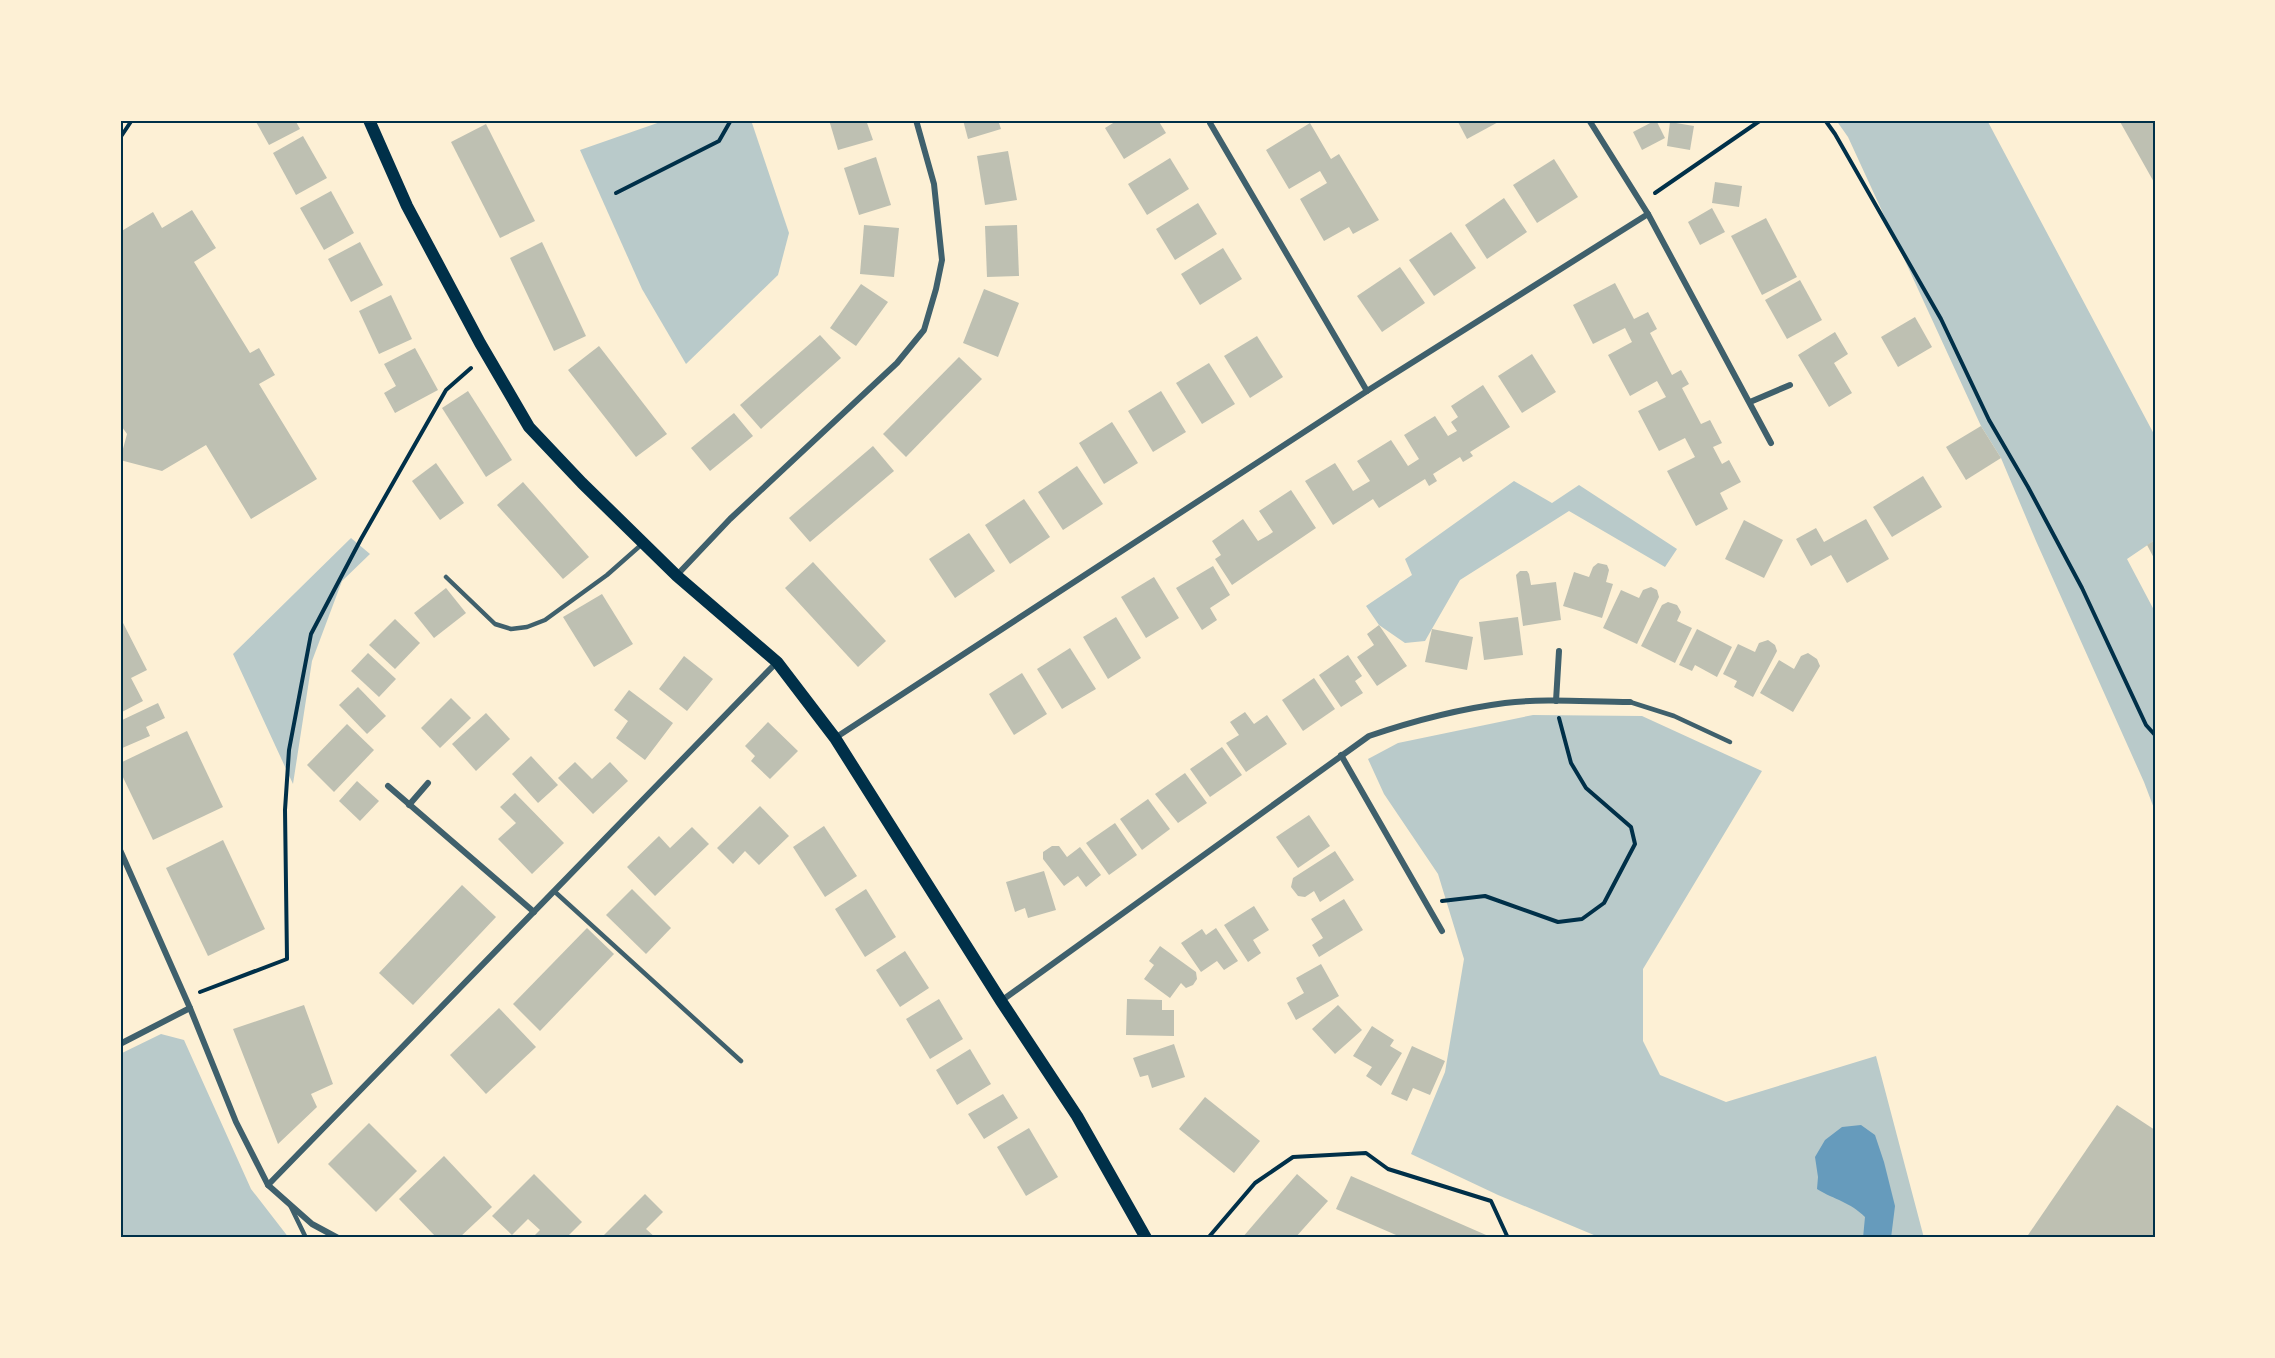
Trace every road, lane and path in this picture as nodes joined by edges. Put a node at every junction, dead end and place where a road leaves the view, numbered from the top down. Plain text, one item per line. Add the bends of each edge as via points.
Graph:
1 (132, 120) edge
2 (369, 120) edge
3 (731, 120) edge
4 (916, 120) edge
5 (1590, 120) edge
6 (1761, 120) edge
7 (1825, 120) edge
8 (1210, 123) dead end
9 (120, 138) edge
10 (616, 193) dead end
11 (1648, 214) junction
12 (487, 355) junction
13 (1790, 385) dead end
14 (1368, 391) junction
15 (1750, 402) junction
16 (1771, 443) dead end
17 (644, 543) junction
18 (677, 576) junction
19 (446, 577) dead end
20 (1559, 651) dead end
21 (777, 662) junction
22 (1556, 701) junction
23 (1630, 702) joint
24 (2155, 735) edge
25 (835, 738) junction
26 (1730, 742) dead end
27 (1341, 755) junction
28 (428, 783) dead end
29 (388, 786) dead end
30 (409, 805) junction
31 (120, 850) edge
32 (554, 891) junction
33 (1427, 906) junction
34 (534, 912) junction
35 (1442, 931) dead end
36 (1001, 1001) junction
37 (190, 1008) junction
38 (120, 1044) edge
39 (741, 1061) dead end
40 (268, 1185) junction
41 (289, 1203) junction
42 (306, 1238) edge
43 (338, 1238) edge
44 (1146, 1238) edge
45 (1208, 1238) edge
46 (1508, 1238) edge

1 - 9 path
2 - 12 main road via 407,206
3 - 10 path via 718,141
4 - 18 street via 934,184 942,260 924,330 897,363 730,519
5 - 11 street
6 - 11 path via 1656,191
7 - 24 path via 1941,319 1989,420 2077,578 2146,725
8 - 14 street
11 - 14 street
11 - 15 street
12 - 17 main road via 530,427
12 - 37 path via 446,390 311,634 289,750 285,810 287,959 201,992
13 - 15 street
14 - 25 street
15 - 16 street
17 - 18 main road
17 - 19 lane via 545,620 527,627 511,629 495,624
18 - 21 main road
20 - 22 street
21 - 25 main road
21 - 32 street
22 - 23 street
22 - 27 street via 1505,703 1407,723 1369,736
22 - 33 path via 1570,763 1586,788 1631,827 1635,844 1604,903 1582,919 1558,922 1485,896 1446,899
23 - 26 lane via 1674,716
25 - 36 main road
27 - 33 street
27 - 36 street
28 - 30 street
29 - 30 street
30 - 34 street
31 - 37 street
32 - 34 street
32 - 39 lane
33 - 35 street
34 - 40 street
36 - 44 main road via 1077,1116
37 - 38 street
37 - 40 street via 236,1122
40 - 41 street
41 - 42 lane
41 - 43 street via 312,1224
45 - 46 path via 1255,1183 1293,1157 1366,1154 1388,1169 1491,1201

